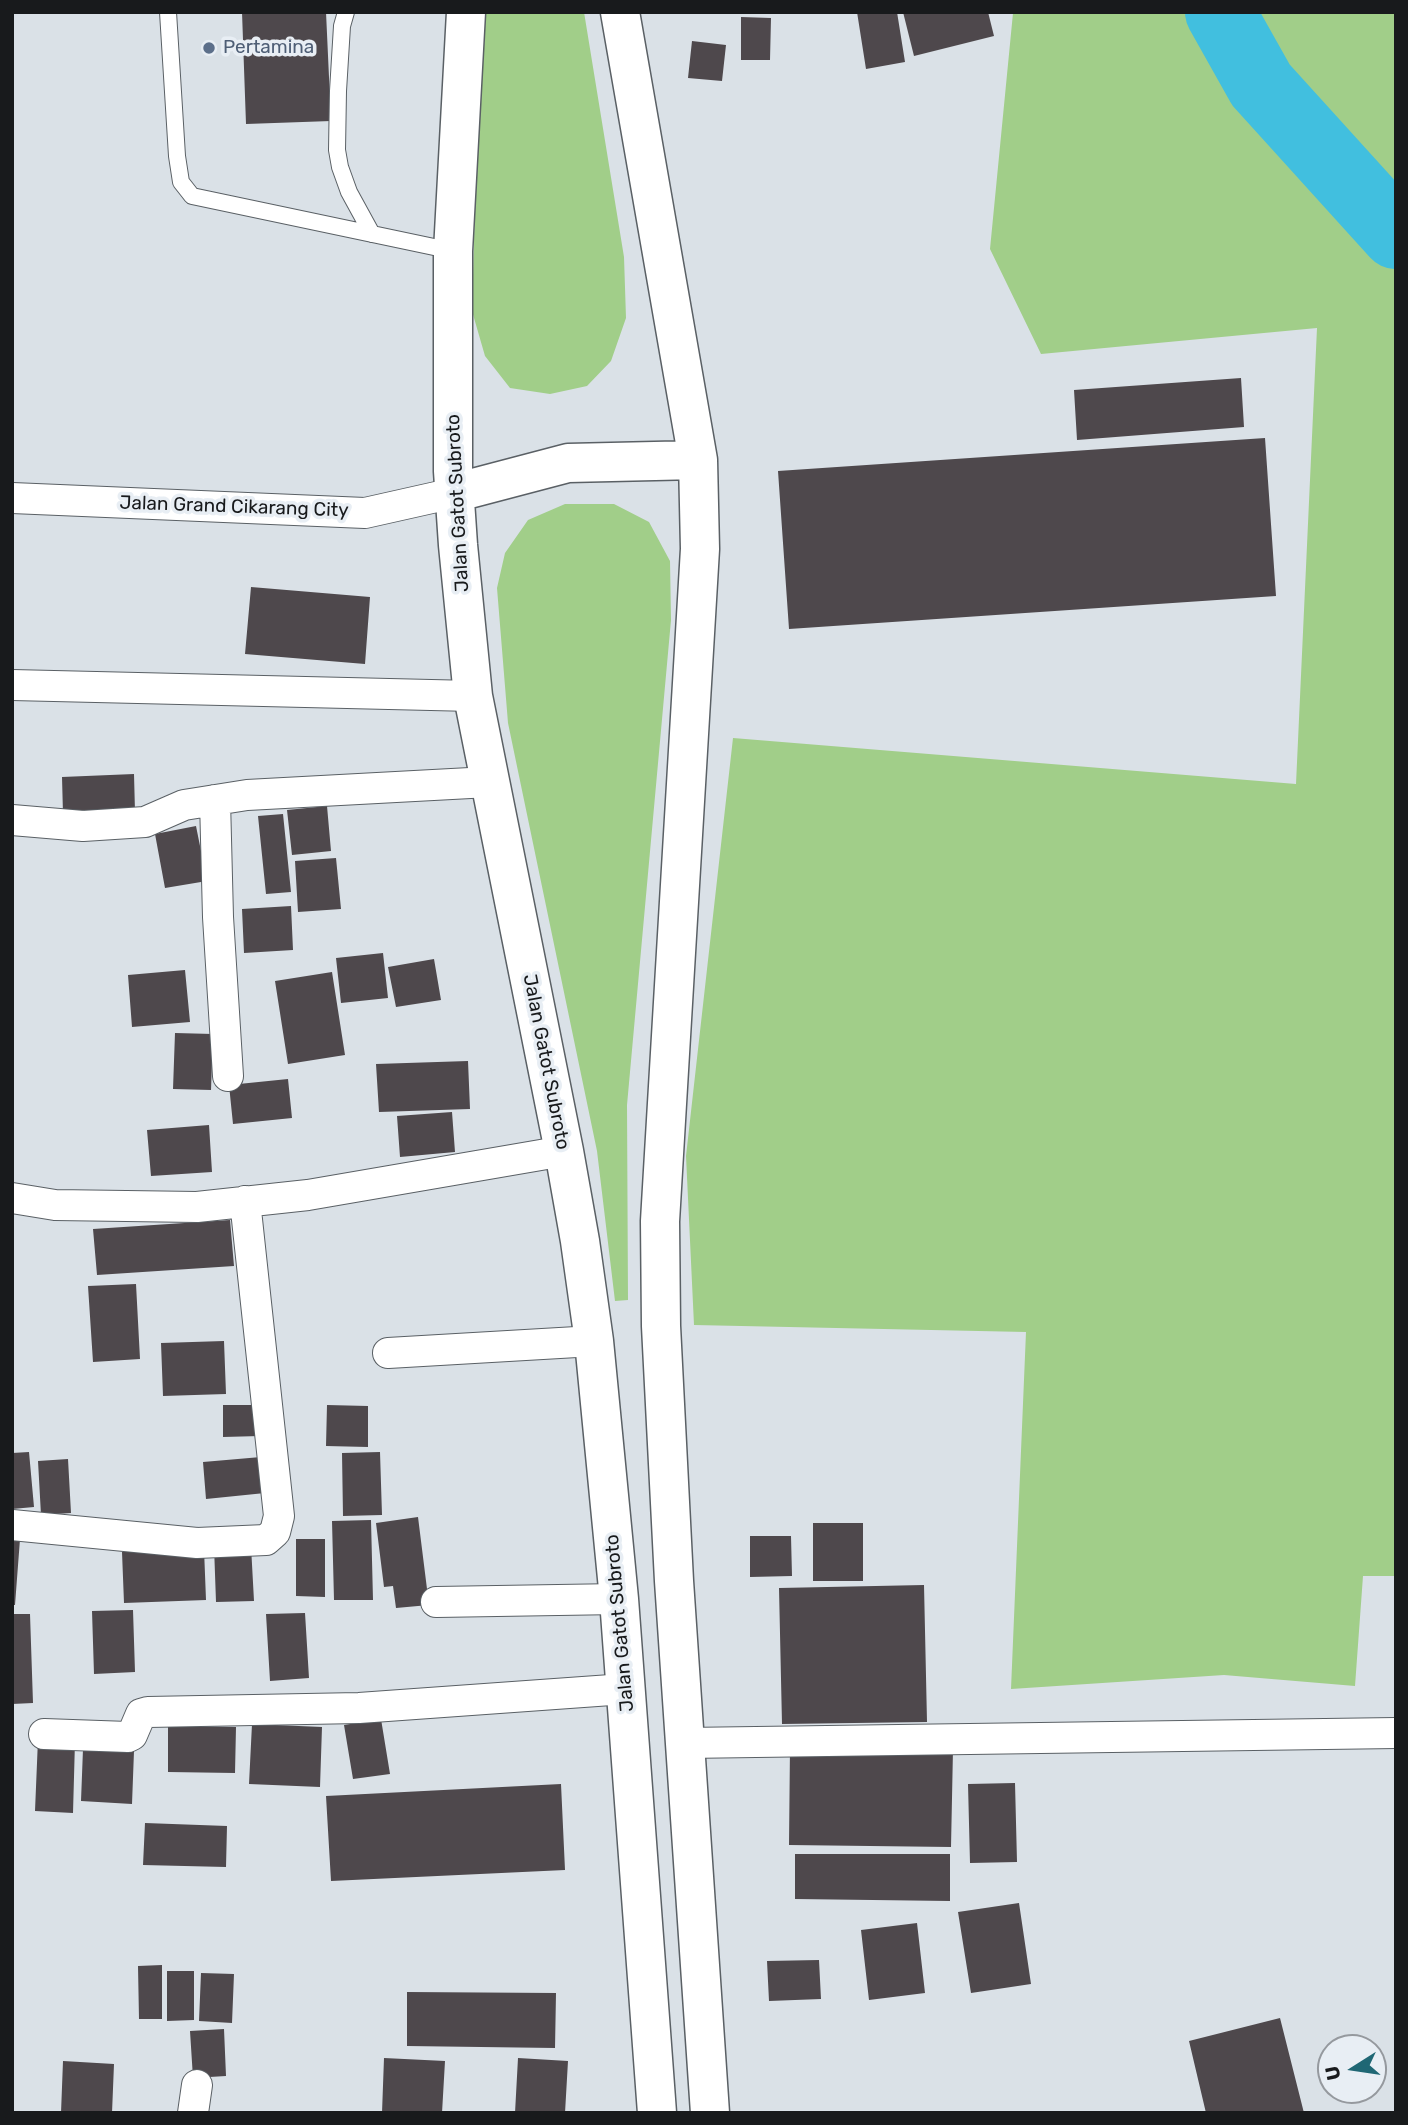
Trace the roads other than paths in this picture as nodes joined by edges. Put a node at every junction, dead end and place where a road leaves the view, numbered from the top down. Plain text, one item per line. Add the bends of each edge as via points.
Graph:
1 (168, 12) edge
2 (346, 12) edge
3 (466, 12) edge
4 (620, 12) edge
5 (372, 234) junction
6 (453, 251) junction
7 (698, 460) junction
8 (454, 493) junction
9 (12, 498) edge
10 (12, 685) edge
11 (473, 696) junction
12 (489, 782) junction
13 (215, 800) junction
14 (12, 820) edge
15 (228, 1076) dead end
16 (564, 1151) junction
17 (12, 1198) edge
18 (245, 1202) junction
19 (594, 1341) junction
20 (388, 1353) dead end
21 (12, 1525) edge
22 (619, 1599) junction
23 (436, 1602) dead end
24 (625, 1689) junction
25 (1396, 1733) edge
26 (44, 1734) dead end
27 (685, 1743) junction
28 (657, 2113) edge
29 (710, 2113) edge

1 - 5 lane via 174,131 185,189 192,196
2 - 5 lane via 337,150 349,192
3 - 6 highway, Jalan Gatot Subroto
4 - 7 highway
5 - 6 lane
6 - 8 highway, Jalan Gatot Subroto
7 - 8 highway via 568,463
7 - 27 highway via 700,550 660,1221 660,1326
8 - 9 street, Jalan Grand Cikarang City via 365,513
8 - 11 highway, Jalan Gatot Subroto
10 - 11 street
11 - 12 highway, Jalan Gatot Subroto
12 - 13 street
12 - 16 highway, Jalan Gatot Subroto
13 - 14 street via 184,805 145,822 83,826
13 - 15 street
16 - 18 street
16 - 19 highway, Jalan Gatot Subroto
17 - 18 street via 67,1206 197,1207
18 - 21 street via 279,1516 275,1532 266,1540 197,1543
19 - 20 street
19 - 22 highway, Jalan Gatot Subroto
22 - 23 street
22 - 24 highway, Jalan Gatot Subroto
24 - 26 street via 359,1708 148,1712 141,1714 128,1737
24 - 28 highway, Jalan Gatot Subroto
25 - 27 street
27 - 29 highway

